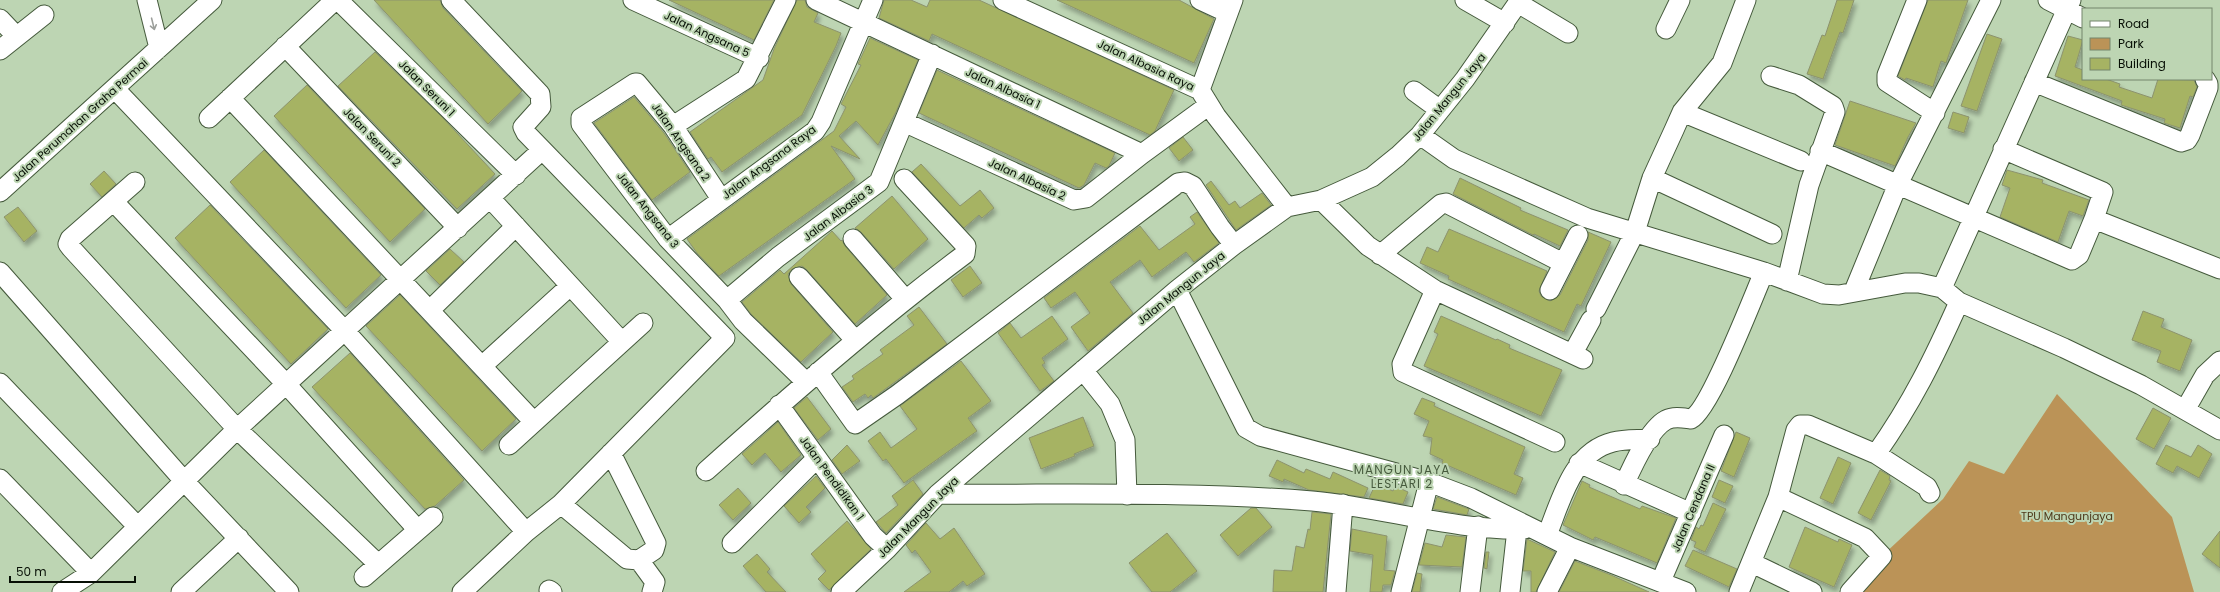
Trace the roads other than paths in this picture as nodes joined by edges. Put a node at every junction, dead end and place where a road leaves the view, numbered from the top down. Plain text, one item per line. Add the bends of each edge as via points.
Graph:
1 (148, 0) edge
2 (212, 0) edge
3 (335, 0) edge
4 (338, 0) edge
5 (451, 0) edge
6 (634, 0) edge
7 (786, 0) edge
8 (816, 0) edge
9 (873, 0) edge
10 (1003, 0) edge
11 (1200, 0) edge
12 (1465, 0) edge
13 (1680, 0) edge
14 (1746, 0) edge
15 (1917, 0) edge
16 (1991, 0) edge
17 (2048, 0) edge
18 (1519, 2) edge
19 (1230, 7) edge
20 (2074, 9) edge
21 (44, 15) dead end
22 (0, 18) edge
23 (863, 22) junction
24 (1505, 23) junction
25 (1666, 29) dead end
26 (1568, 34) dead end
27 (16, 36) junction
28 (286, 46) junction
29 (159, 48) junction
30 (0, 50) edge
31 (932, 54) junction
32 (758, 58) junction
33 (1771, 76) dead end
34 (2206, 80) edge
35 (2034, 82) junction
36 (641, 86) joint
37 (116, 89) junction
38 (1414, 91) dead end
39 (1205, 97) junction
40 (230, 98) junction
41 (1440, 110) junction
42 (1682, 112) junction
43 (1935, 113) junction
44 (209, 118) dead end
45 (904, 122) junction
46 (673, 126) junction
47 (1420, 135) junction
48 (2003, 149) junction
49 (542, 150) junction
50 (1820, 151) junction
51 (1142, 154) junction
52 (1801, 162) dead end
53 (516, 175) junction
54 (1652, 178) junction
55 (904, 179) dead end
56 (135, 182) dead end
57 (1898, 184) junction
58 (0, 192) edge
59 (490, 198) junction
60 (721, 199) junction
61 (1321, 200) junction
62 (114, 202) junction
63 (1287, 207) junction
64 (1973, 217) junction
65 (2094, 219) junction
66 (516, 226) junction
67 (458, 228) junction
68 (1635, 232) junction
69 (1772, 234) dead end
70 (1578, 235) dead end
71 (668, 239) junction
72 (853, 239) dead end
73 (1234, 245) junction
74 (1380, 255) junction
75 (1563, 263) junction
76 (2220, 269) edge
77 (0, 272) edge
78 (1764, 272) junction
79 (799, 277) dead end
80 (401, 279) junction
81 (1787, 281) junction
82 (570, 286) junction
83 (1942, 288) junction
84 (1177, 290) junction
85 (1435, 290) junction
86 (1550, 290) dead end
87 (1854, 291) junction
88 (905, 299) junction
89 (727, 300) junction
90 (1959, 302) junction
91 (430, 310) junction
92 (643, 323) dead end
93 (344, 331) junction
94 (855, 340) junction
95 (622, 342) junction
96 (2220, 360) edge
97 (482, 366) junction
98 (1083, 370) junction
99 (812, 377) junction
100 (0, 383) edge
101 (286, 384) junction
102 (779, 405) junction
103 (2185, 410) junction
104 (534, 422) junction
105 (238, 429) junction
106 (2220, 430) edge
107 (1724, 435) dead end
108 (1650, 439) junction
109 (1555, 442) dead end
110 (509, 445) dead end
111 (611, 453) junction
112 (1876, 454) junction
113 (817, 458) junction
114 (1579, 463) junction
115 (706, 471) dead end
116 (0, 479) edge
117 (185, 482) junction
118 (1429, 482) junction
119 (1624, 485) junction
120 (1930, 493) dead end
121 (938, 494) junction
122 (1127, 495) junction
123 (1778, 497) junction
124 (561, 504) junction
125 (1343, 504) junction
126 (1691, 512) junction
127 (433, 517) dead end
128 (1419, 517) junction
129 (137, 526) junction
130 (1478, 526) junction
131 (417, 529) junction
132 (1531, 531) junction
133 (526, 532) junction
134 (239, 538) junction
135 (732, 543) dead end
136 (1570, 547) junction
137 (886, 549) junction
138 (506, 551) junction
139 (639, 560) junction
140 (1752, 563) junction
141 (378, 564) junction
142 (91, 573) junction
143 (364, 577) dead end
144 (1661, 581) junction
145 (62, 592) edge
146 (181, 592) edge
147 (289, 592) edge
148 (462, 592) edge
149 (480, 592) edge
150 (652, 592) edge
151 (841, 592) edge
152 (1336, 592) edge
153 (1401, 592) edge
154 (1470, 592) edge
155 (1510, 592) edge
156 (1547, 592) edge
157 (1686, 592) edge
158 (1739, 592) edge
159 (1812, 592) edge
160 (1850, 592) edge

1 -> 29 street
2 - 29 street, Jalan Perumahan Graha Permai
3 - 28 street
4 - 53 street, Jalan Seruni 1
5 - 49 street via 540,94 541,106 523,127
6 - 32 street, Jalan Angsana 5
7 - 32 street
8 - 23 street, Jalan Albasia 1
9 - 23 street, Jalan Angsana Raya
10 - 39 street, Jalan Albasia Raya
11 - 19 street
12 - 24 street
13 - 25 street
14 - 42 street via 1722,64
15 - 43 street via 1887,76 1887,82
16 - 43 street
17 - 20 street
18 - 24 street, Jalan Mangun Jaya
18 - 26 street
19 - 39 street
20 - 35 street
21 - 27 street
22 - 27 street
23 - 31 street, Jalan Albasia 1
23 - 60 street, Jalan Angsana Raya via 815,131
24 - 41 street, Jalan Mangun Jaya
27 - 30 street
28 - 40 street
28 - 67 street, Jalan Seruni 2
29 - 37 street, Jalan Perumahan Graha Permai
31 - 45 street, Jalan Albasia 3
31 - 51 street, Jalan Albasia 1
32 - 46 street via 746,79
33 - 50 street via 1799,85 1833,106 1835,112
34 - 35 street via 2208,88 2190,135 2187,140 2181,142
35 - 48 street
36 - 46 street, Jalan Angsana 2
36 - 71 street, Jalan Angsana 3 via 635,83 581,118 581,124
37 - 58 street, Jalan Perumahan Graha Permai
37 - 93 street
38 - 41 street
39 - 51 street, Jalan Albasia 2
39 - 63 street, Jalan Albasia Raya
40 - 44 street
40 - 80 street
41 - 47 street, Jalan Mangun Jaya
42 - 52 street
42 - 54 street
43 - 57 street
45 - 51 street, Jalan Albasia 2 via 1074,200 1086,198
45 - 89 street, Jalan Albasia 3 via 879,182 778,257
46 - 60 street, Jalan Angsana 2
47 - 61 street, Jalan Mangun Jaya via 1372,177
47 - 68 street via 1454,159 1587,218
48 - 64 street
48 - 65 street via 2102,192
49 - 53 street
49 - 111 street via 725,338
50 - 57 street
50 - 81 street via 1808,185
53 - 59 street
54 - 68 street
54 - 69 street
55 - 88 street via 966,246 965,254
56 - 62 street
57 - 64 street
57 - 87 street
59 - 66 street
59 - 67 street
60 - 71 street, Jalan Angsana Raya
61 - 63 street, Jalan Mangun Jaya
61 - 74 street
62 - 101 street
62 - 105 street via 70,239 70,248
63 - 73 street, Jalan Mangun Jaya
64 - 65 street via 2072,260 2079,255
64 - 83 street
65 - 76 street
66 - 82 street
66 - 91 street
67 - 80 street
68 - 78 street via 1699,254
68 - 85 street via 1593,315 1578,356
70 - 75 street
71 - 89 street, Jalan Angsana 3
72 - 88 street
73 - 84 street, Jalan Mangun Jaya
73 - 99 street, Jalan Angsana 3 via 1193,186 1186,182 1178,183 855,424
74 - 75 street via 1441,204 1446,203
74 - 85 street
75 - 86 street
77 - 117 street
78 - 81 street
78 - 108 street via 1702,411 1691,419 1667,420
79 - 94 street
80 - 91 street
80 - 93 street
81 - 87 street via 1823,294 1839,295
82 - 95 street
82 - 97 street
83 - 87 street via 1905,283
83 - 90 street
84 - 98 street, Jalan Mangun Jaya
84 - 118 street via 1246,428 1260,436
85 - 109 street via 1402,364 1403,372
88 - 94 street
89 - 99 street, Jalan Angsana 3 via 743,321
90 - 103 street via 2064,348 2141,385
90 - 112 street via 1925,376
91 - 97 street
92 - 95 street
93 - 101 street
93 - 133 street
94 - 99 street
95 - 104 street
96 - 103 street via 2206,376
97 - 104 street
98 - 121 street, Jalan Mangun Jaya
98 - 122 street via 1110,404 1125,440
99 - 102 street
100 - 129 street
101 - 105 street
101 - 131 street
102 - 113 street, Jalan Pendidikan 1
102 - 115 street
103 - 106 street
104 - 110 street
105 - 117 street
105 - 141 street
107 - 126 street, Jalan Cendana II
108 - 114 street via 1614,442 1601,446
108 - 119 street
111 - 124 street
111 - 139 street via 656,543 654,550
112 - 120 street via 1927,487
112 - 123 street via 1808,425 1800,425 1796,430
113 - 135 street
113 - 137 street, Jalan Pendidikan 1 via 873,536
114 - 119 street
114 - 132 street
116 - 142 street
117 - 129 street
117 - 134 street
118 - 128 street
118 - 132 street via 1471,498
119 - 126 street
121 - 122 street
121 - 137 street, Jalan Mangun Jaya
122 - 125 street via 1248,496
123 - 140 street
123 - 160 street via 1865,538 1882,556
124 - 133 street
124 - 139 street via 614,550 627,559
125 - 128 street
125 - 152 street
126 - 144 street, Jalan Cendana II
127 - 131 street
128 - 130 street
128 - 153 street
129 - 142 street
130 - 132 street
130 - 154 street
131 - 141 street
132 - 136 street
132 - 155 street
133 - 138 street
134 - 146 street
134 - 147 street
136 - 144 street
136 - 156 street
137 - 151 street, Jalan Mangun Jaya
138 - 148 street
138 - 149 street
139 - 150 street via 655,582
140 - 158 street
140 - 159 street
141 - 143 street
142 - 145 street
144 - 157 street

